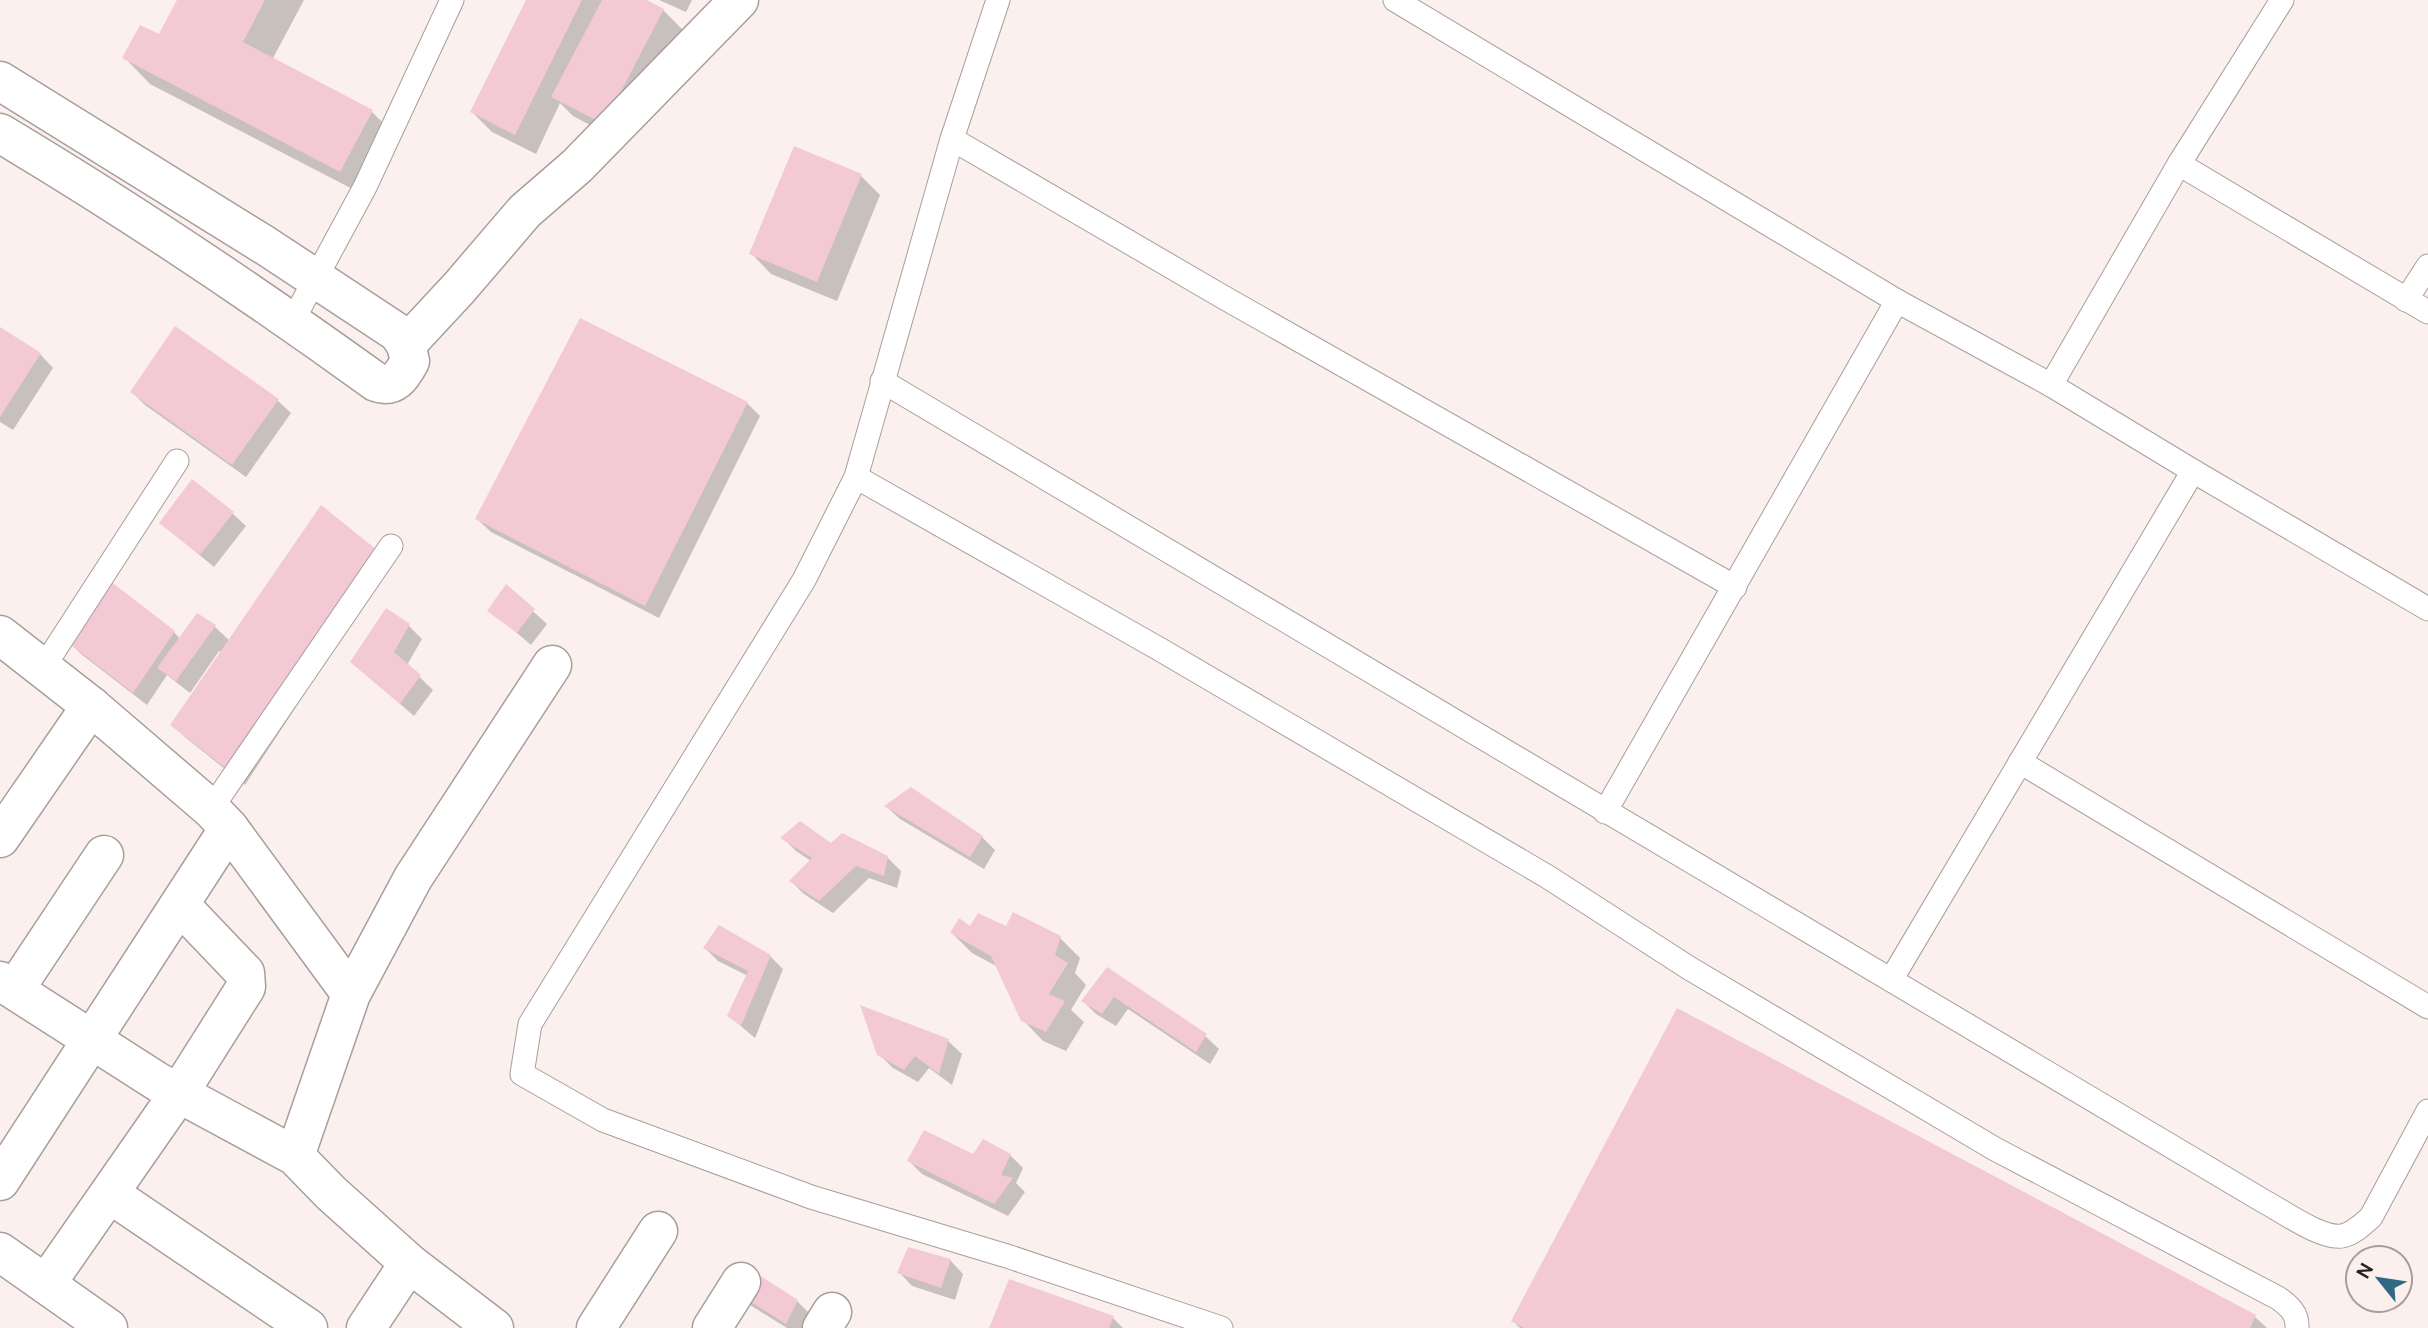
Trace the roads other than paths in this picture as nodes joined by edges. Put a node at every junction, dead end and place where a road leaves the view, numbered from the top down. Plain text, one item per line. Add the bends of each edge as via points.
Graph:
1 (452, 0) edge
2 (738, 0) edge
3 (998, 0) edge
4 (1395, 0) edge
5 (2282, 0) edge
6 (0, 81) edge
7 (0, 133) edge
8 (952, 139) junction
9 (2179, 164) junction
10 (2428, 266) edge
11 (315, 278) junction
12 (2406, 300) junction
13 (1897, 301) junction
14 (2428, 312) edge
15 (292, 322) junction
16 (406, 345) junction
17 (882, 381) junction
18 (2051, 385) junction
19 (177, 461) dead end
20 (2193, 471) junction
21 (856, 477) junction
22 (391, 545) dead end
23 (1735, 587) junction
24 (2428, 609) edge
25 (0, 635) edge
26 (552, 665) dead end
27 (43, 668) junction
28 (91, 706) junction
29 (2020, 762) junction
30 (1605, 812) junction
31 (220, 818) junction
32 (0, 838) edge
33 (104, 855) dead end
34 (180, 905) junction
35 (1891, 980) junction
36 (8, 985) edge
37 (351, 994) junction
38 (2428, 1007) edge
39 (92, 1040) junction
40 (179, 1093) junction
41 (2428, 1111) edge
42 (295, 1156) junction
43 (0, 1181) edge
44 (110, 1194) junction
45 (659, 1231) dead end
46 (0, 1252) edge
47 (409, 1263) junction
48 (741, 1282) dead end
49 (46, 1284) junction
50 (479, 1324) edge
51 (108, 1328) edge
52 (308, 1328) edge
53 (366, 1328) edge
54 (596, 1328) edge
55 (712, 1328) edge
56 (1221, 1328) edge
57 (2297, 1328) edge

1 - 11 lane via 365,187
2 - 16 street via 577,166 525,211
3 - 8 lane
4 - 13 lane
5 - 9 lane
6 - 11 street
7 - 15 street
8 - 17 lane
8 - 23 lane
9 - 12 lane
9 - 18 lane
10 - 12 lane
11 - 15 lane
11 - 16 street via 398,333
12 - 14 lane
13 - 18 lane
13 - 23 lane
15 - 16 street via 384,385 402,376 410,361
17 - 21 lane
17 - 30 lane
18 - 20 lane
19 - 27 lane
20 - 24 lane
20 - 29 lane
21 - 56 lane via 804,580 530,1024 522,1074 603,1120 811,1197
21 - 57 lane via 1524,863 1689,968 1995,1149 2278,1298 2296,1315
22 - 31 lane
23 - 30 lane
25 - 27 street
26 - 37 street via 413,878
27 - 28 street
28 - 31 street
28 - 32 street
29 - 35 lane
29 - 38 lane
30 - 35 lane
31 - 34 street
31 - 37 street
33 - 36 street
34 - 39 street
34 - 40 street via 245,973 246,987
35 - 41 lane via 2324,1234 2342,1236 2371,1217
36 - 39 street
37 - 42 street
39 - 40 street
39 - 43 street
40 - 42 street
40 - 44 street
42 - 47 street
44 - 49 street
44 - 52 street
45 - 54 street
46 - 49 street
47 - 50 street
47 - 53 street
48 - 55 street
49 - 51 street

